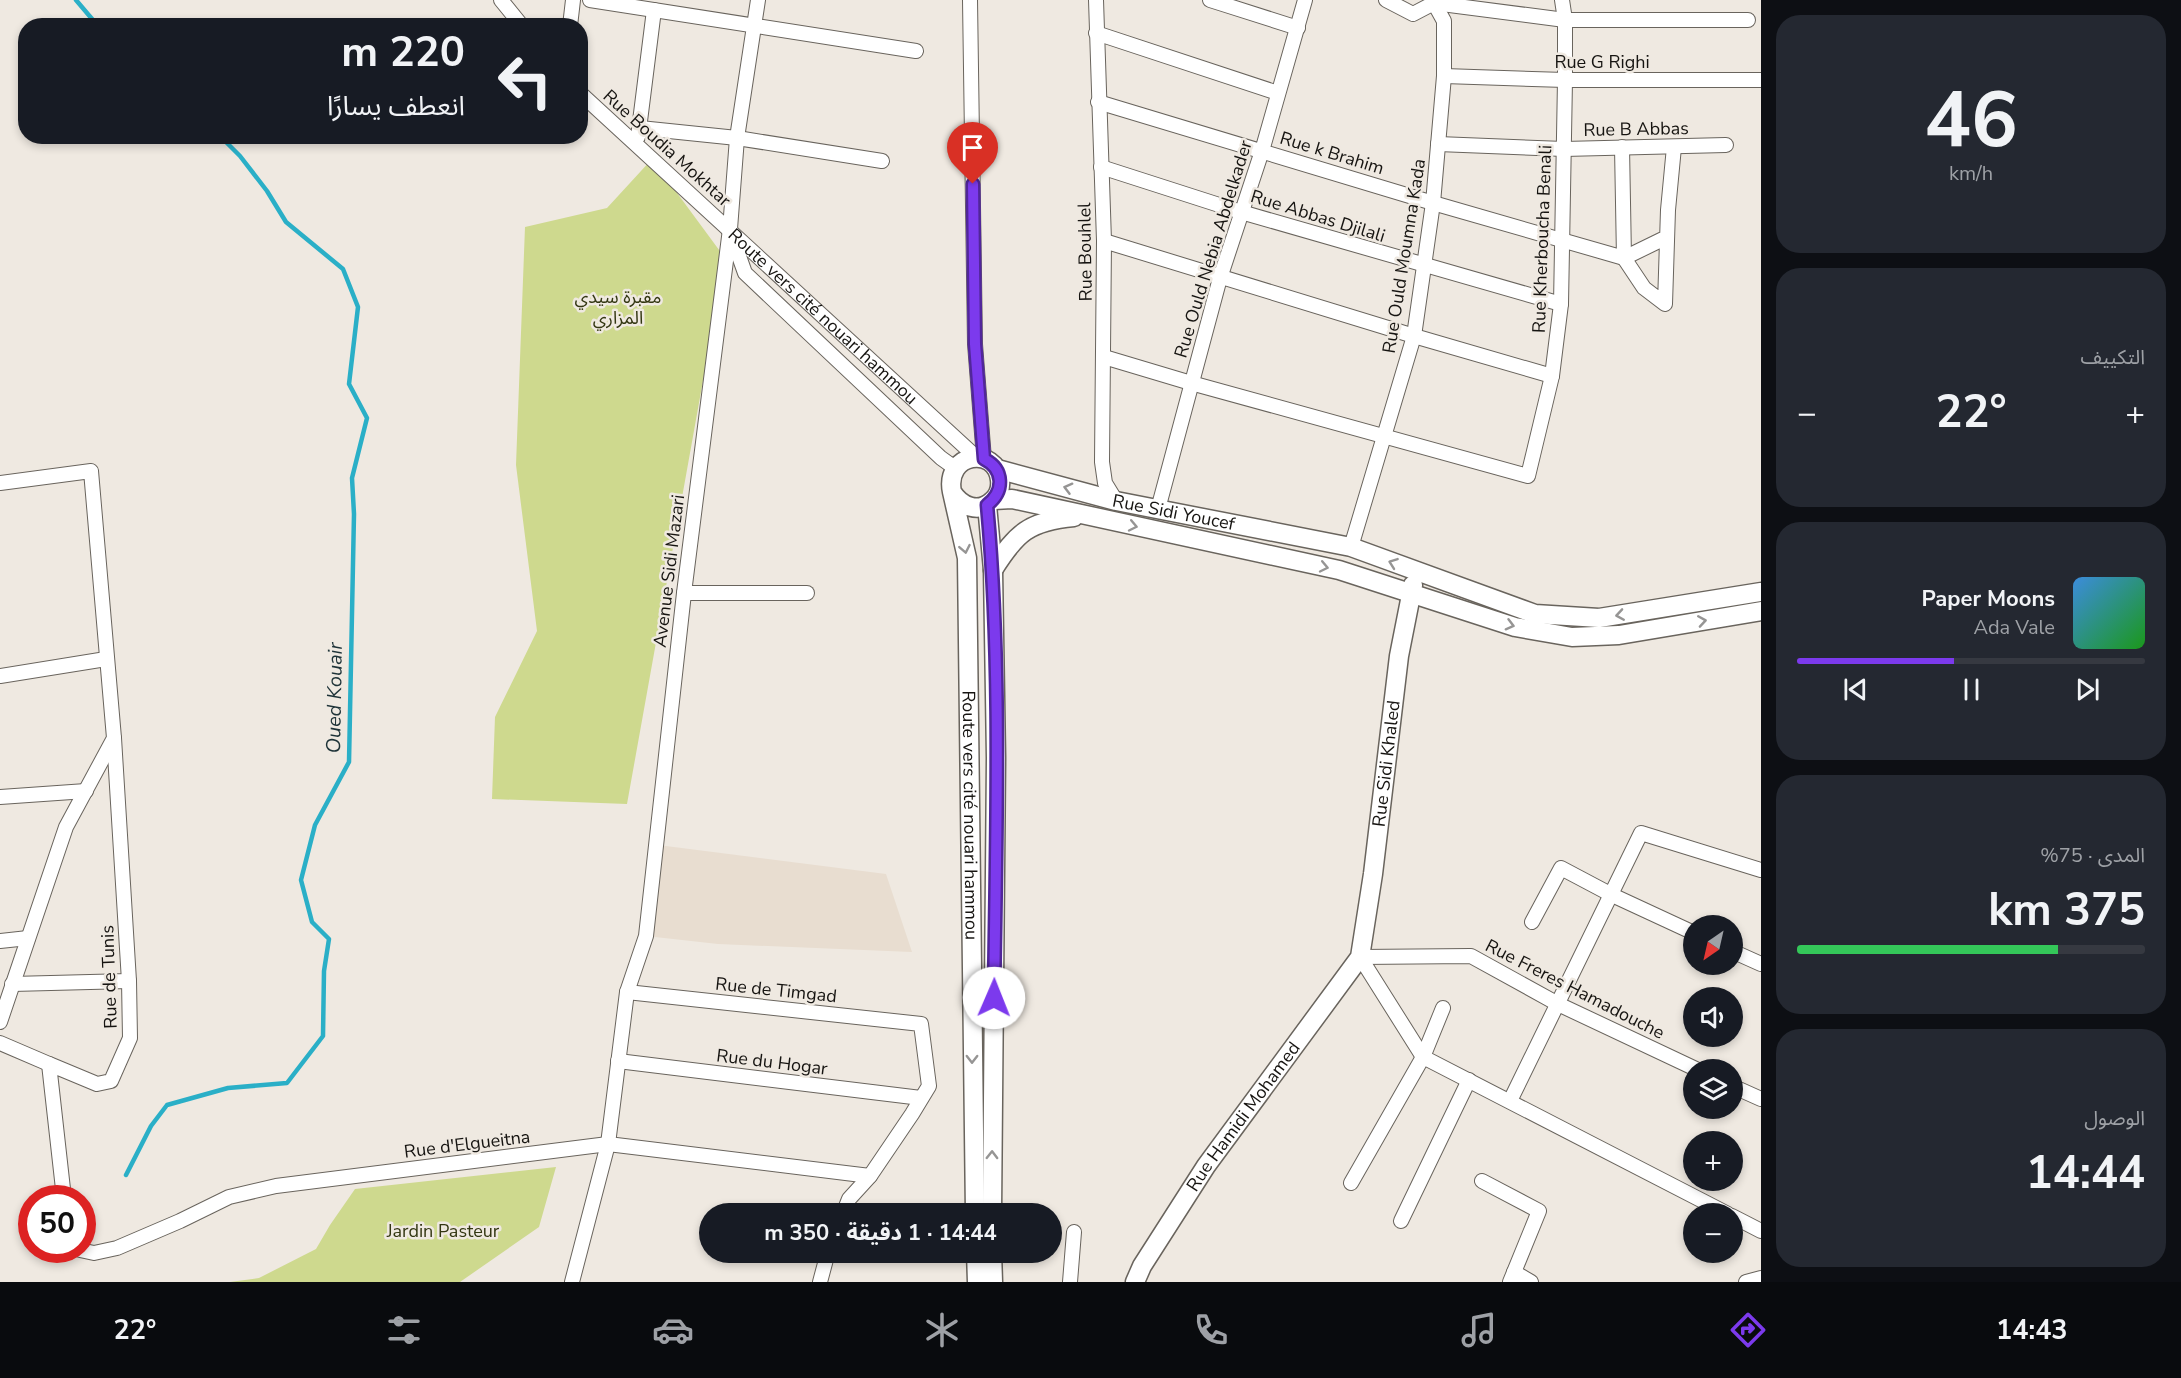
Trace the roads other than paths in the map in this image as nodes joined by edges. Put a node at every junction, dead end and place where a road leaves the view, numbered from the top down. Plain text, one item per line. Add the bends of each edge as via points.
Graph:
1 (501, 0) edge
2 (573, 0) edge
3 (590, 0) edge
4 (758, 0) edge
5 (970, 0) edge
6 (1095, 0) edge
7 (1210, 0) edge
8 (1305, 0) edge
9 (1386, 0) edge
10 (1562, 0) edge
11 (1435, 2) edge
12 (654, 10) junction
13 (516, 18) edge
14 (571, 18) edge
15 (1565, 20) junction
16 (1748, 20) dead end
17 (753, 26) junction
18 (1298, 28) junction
19 (1096, 33) junction
20 (916, 51) dead end
21 (1444, 76) junction
22 (1761, 80) edge
23 (1565, 81) junction
24 (1278, 93) junction
25 (588, 100) edge
26 (1098, 102) junction
27 (640, 128) junction
28 (737, 138) junction
29 (636, 144) junction
30 (1438, 144) junction
31 (1726, 145) dead end
32 (1622, 147) junction
33 (1674, 147) junction
34 (1564, 149) junction
35 (1262, 151) junction
36 (882, 161) dead end
37 (1101, 167) junction
38 (1433, 203) junction
39 (1241, 212) junction
40 (730, 229) junction
41 (1667, 237) junction
42 (1561, 240) junction
43 (1104, 241) junction
44 (1624, 258) junction
45 (1423, 266) junction
46 (1220, 278) junction
47 (1561, 304) junction
48 (1414, 336) junction
49 (1104, 357) junction
50 (1552, 376) junction
51 (1191, 383) junction
52 (1385, 437) junction
53 (985, 462) junction
54 (955, 468) junction
55 (0, 483) edge
56 (952, 492) junction
57 (1116, 501) junction
58 (990, 502) junction
59 (1158, 509) junction
60 (1090, 516) junction
61 (1352, 547) junction
62 (993, 570) junction
63 (1417, 572) junction
64 (1761, 592) edge
65 (684, 593) junction
66 (807, 593) dead end
67 (1410, 595) junction
68 (1761, 611) edge
69 (106, 660) junction
70 (0, 676) edge
71 (114, 738) junction
72 (86, 791) junction
73 (0, 797) edge
74 (1761, 870) edge
75 (1612, 895) junction
76 (1532, 922) dead end
77 (1683, 928) edge
78 (28, 938) junction
79 (0, 941) edge
80 (1743, 956) edge
81 (1360, 957) junction
82 (1761, 964) edge
83 (129, 981) junction
84 (12, 984) junction
85 (627, 992) junction
86 (1558, 1004) junction
87 (1443, 1008) dead end
88 (0, 1022) edge
89 (0, 1043) edge
90 (1423, 1057) junction
91 (618, 1061) junction
92 (1683, 1063) edge
93 (49, 1064) junction
94 (1469, 1080) junction
95 (1743, 1091) edge
96 (921, 1098) junction
97 (1761, 1099) edge
98 (1510, 1101) junction
99 (608, 1144) junction
100 (870, 1176) junction
101 (1482, 1180) dead end
102 (1351, 1183) dead end
103 (63, 1185) edge
104 (847, 1203) edge
105 (975, 1203) edge
106 (992, 1203) edge
107 (1707, 1203) edge
108 (1401, 1221) dead end
109 (1743, 1222) edge
110 (1761, 1231) edge
111 (1074, 1232) dead end
112 (96, 1253) edge
113 (825, 1263) edge
114 (976, 1263) edge
115 (992, 1263) edge
116 (1512, 1277) edge
117 (1761, 1278) edge
118 (572, 1282) edge
119 (820, 1282) edge
120 (977, 1282) edge
121 (993, 1282) edge
122 (1070, 1282) edge
123 (1135, 1282) edge
124 (1531, 1282) edge
125 (1747, 1282) edge

1 - 13 street
2 - 14 street
3 - 12 street
4 - 17 street, Avenue Sidi Mazari
5 - 53 street via 975,344
6 - 19 street, Rue Bouhlel
7 - 18 street
8 - 18 street, Rue Ould Nebia Abdelkader
9 - 11 street via 1413,14
10 - 15 street, Rue Kherboucha Benali
11 - 15 street
11 - 21 street, Rue Ould Moumna Kada via 1444,21
12 - 17 street
12 - 27 street
15 - 16 street
15 - 23 street, Rue Kherboucha Benali
17 - 20 street
17 - 28 street, Avenue Sidi Mazari
18 - 24 street, Rue Ould Nebia Abdelkader
19 - 24 street
19 - 26 street, Rue Bouhlel
21 - 23 street, Rue G Righi
21 - 30 street, Rue Ould Moumna Kada
22 - 23 street, Rue G Righi
23 - 34 street, Rue Kherboucha Benali
24 - 35 street, Rue Ould Nebia Abdelkader
25 - 29 street, Rue Boudia Mokhtar
26 - 35 street, Rue k Brahim
26 - 37 street, Rue Bouhlel
27 - 28 street
27 - 29 street
28 - 36 street
28 - 40 street, Avenue Sidi Mazari
29 - 40 street, Rue Boudia Mokhtar
30 - 34 street, Rue B Abbas
30 - 38 street, Rue Ould Moumna Kada
31 - 33 street, Rue B Abbas
32 - 33 street, Rue B Abbas
32 - 34 street, Rue B Abbas
32 - 44 street
33 - 41 street
34 - 42 street, Rue Kherboucha Benali
35 - 38 street, Rue k Brahim
35 - 39 street, Rue Ould Nebia Abdelkader
37 - 39 street, Rue Abbas Djilali
37 - 43 street, Rue Bouhlel
38 - 42 street, Rue k Brahim
38 - 45 street, Rue Ould Moumna Kada
39 - 45 street, Rue Abbas Djilali
39 - 46 street, Rue Ould Nebia Abdelkader
40 - 53 street, Route vers cité nouari hammou
40 - 54 street, Route vers cité nouari hammou via 745,273
40 - 65 street, Avenue Sidi Mazari
41 - 44 street
41 - 44 street via 1665,304 1644,288
42 - 44 street, Rue k Brahim
42 - 47 street, Rue Kherboucha Benali
43 - 46 street
43 - 49 street, Rue Bouhlel
45 - 47 street, Rue Abbas Djilali
45 - 48 street, Rue Ould Moumna Kada
46 - 48 street
46 - 51 street, Rue Ould Nebia Abdelkader
47 - 50 street, Rue Kherboucha Benali
48 - 50 street
48 - 52 street, Rue Ould Moumna Kada
49 - 51 street
49 - 57 street, Rue Bouhlel via 1102,462 1105,483
50 - 52 street, Rue Kherboucha Benali via 1528,476
51 - 52 street
51 - 59 street, Rue Ould Nebia Abdelkader
52 - 61 street, Rue Ould Moumna Kada
53 - 54 main road via 960,462
57 -> 53 main road, Rue Sidi Youcef
53 - 58 main road via 1001,485
54 - 56 main road
55 - 69 street, Rue de Tunis via 91,471
56 - 58 main road via 971,507
56 -> 105 main road, Route vers cité nouari hammou via 967,558
57 - 59 main road, Rue Sidi Youcef
58 - 60 main road via 1012,499
58 - 62 main road, Route vers cité nouari hammou
59 - 61 main road, Rue Sidi Youcef
60 - 62 main road via 1042,522 1022,532
60 -> 67 main road via 1339,570
63 -> 61 main road, Rue Sidi Youcef
106 -> 62 main road, Route vers cité nouari hammou via 996,770
64 -> 63 main road, Rue Sidi Youcef via 1599,618 1535,614
63 - 67 main road, Rue Sidi Khaled
65 - 66 street
65 - 85 street, Avenue Sidi Mazari via 646,936
67 -> 68 main road via 1515,627 1572,637 1619,634
67 - 81 main road, Rue Sidi Khaled
69 - 70 street
69 - 71 street, Rue de Tunis
71 - 72 street
71 - 83 street, Rue de Tunis
72 - 73 street
72 - 78 street via 66,827
74 - 75 street via 1641,833
75 - 76 street via 1561,868
75 - 77 street
75 - 86 street
78 - 79 street
78 - 84 street
80 - 82 street
81 - 86 street, Rue Freres Hamadouche via 1471,956
81 - 90 street
81 - 123 main road, Rue Hamidi Mohamed via 1206,1166
83 - 84 street
83 - 93 street, Rue de Tunis via 130,1038 111,1081 97,1084
84 - 88 street
85 - 91 street, Avenue Sidi Mazari
85 - 96 street, Rue de Timgad via 921,1024 929,1086
86 - 92 street, Rue Freres Hamadouche
86 - 98 street
87 - 90 street
89 - 93 street
90 - 94 street
90 - 102 street
91 - 96 street, Rue du Hogar
91 - 99 street, Avenue Sidi Mazari
93 - 103 street
94 - 98 street
94 - 108 street
95 - 97 street
96 - 100 street
98 - 107 street
99 - 100 street, Rue d'Elgueitna
99 - 112 street, Rue d'Elgueitna via 276,1186 229,1197 117,1248
99 - 118 street, Avenue Sidi Mazari
100 - 104 street
101 - 116 street via 1539,1211
109 - 110 street
111 - 122 street
113 - 119 street
114 - 120 main road
115 - 121 main road
116 - 124 street
117 - 125 street

